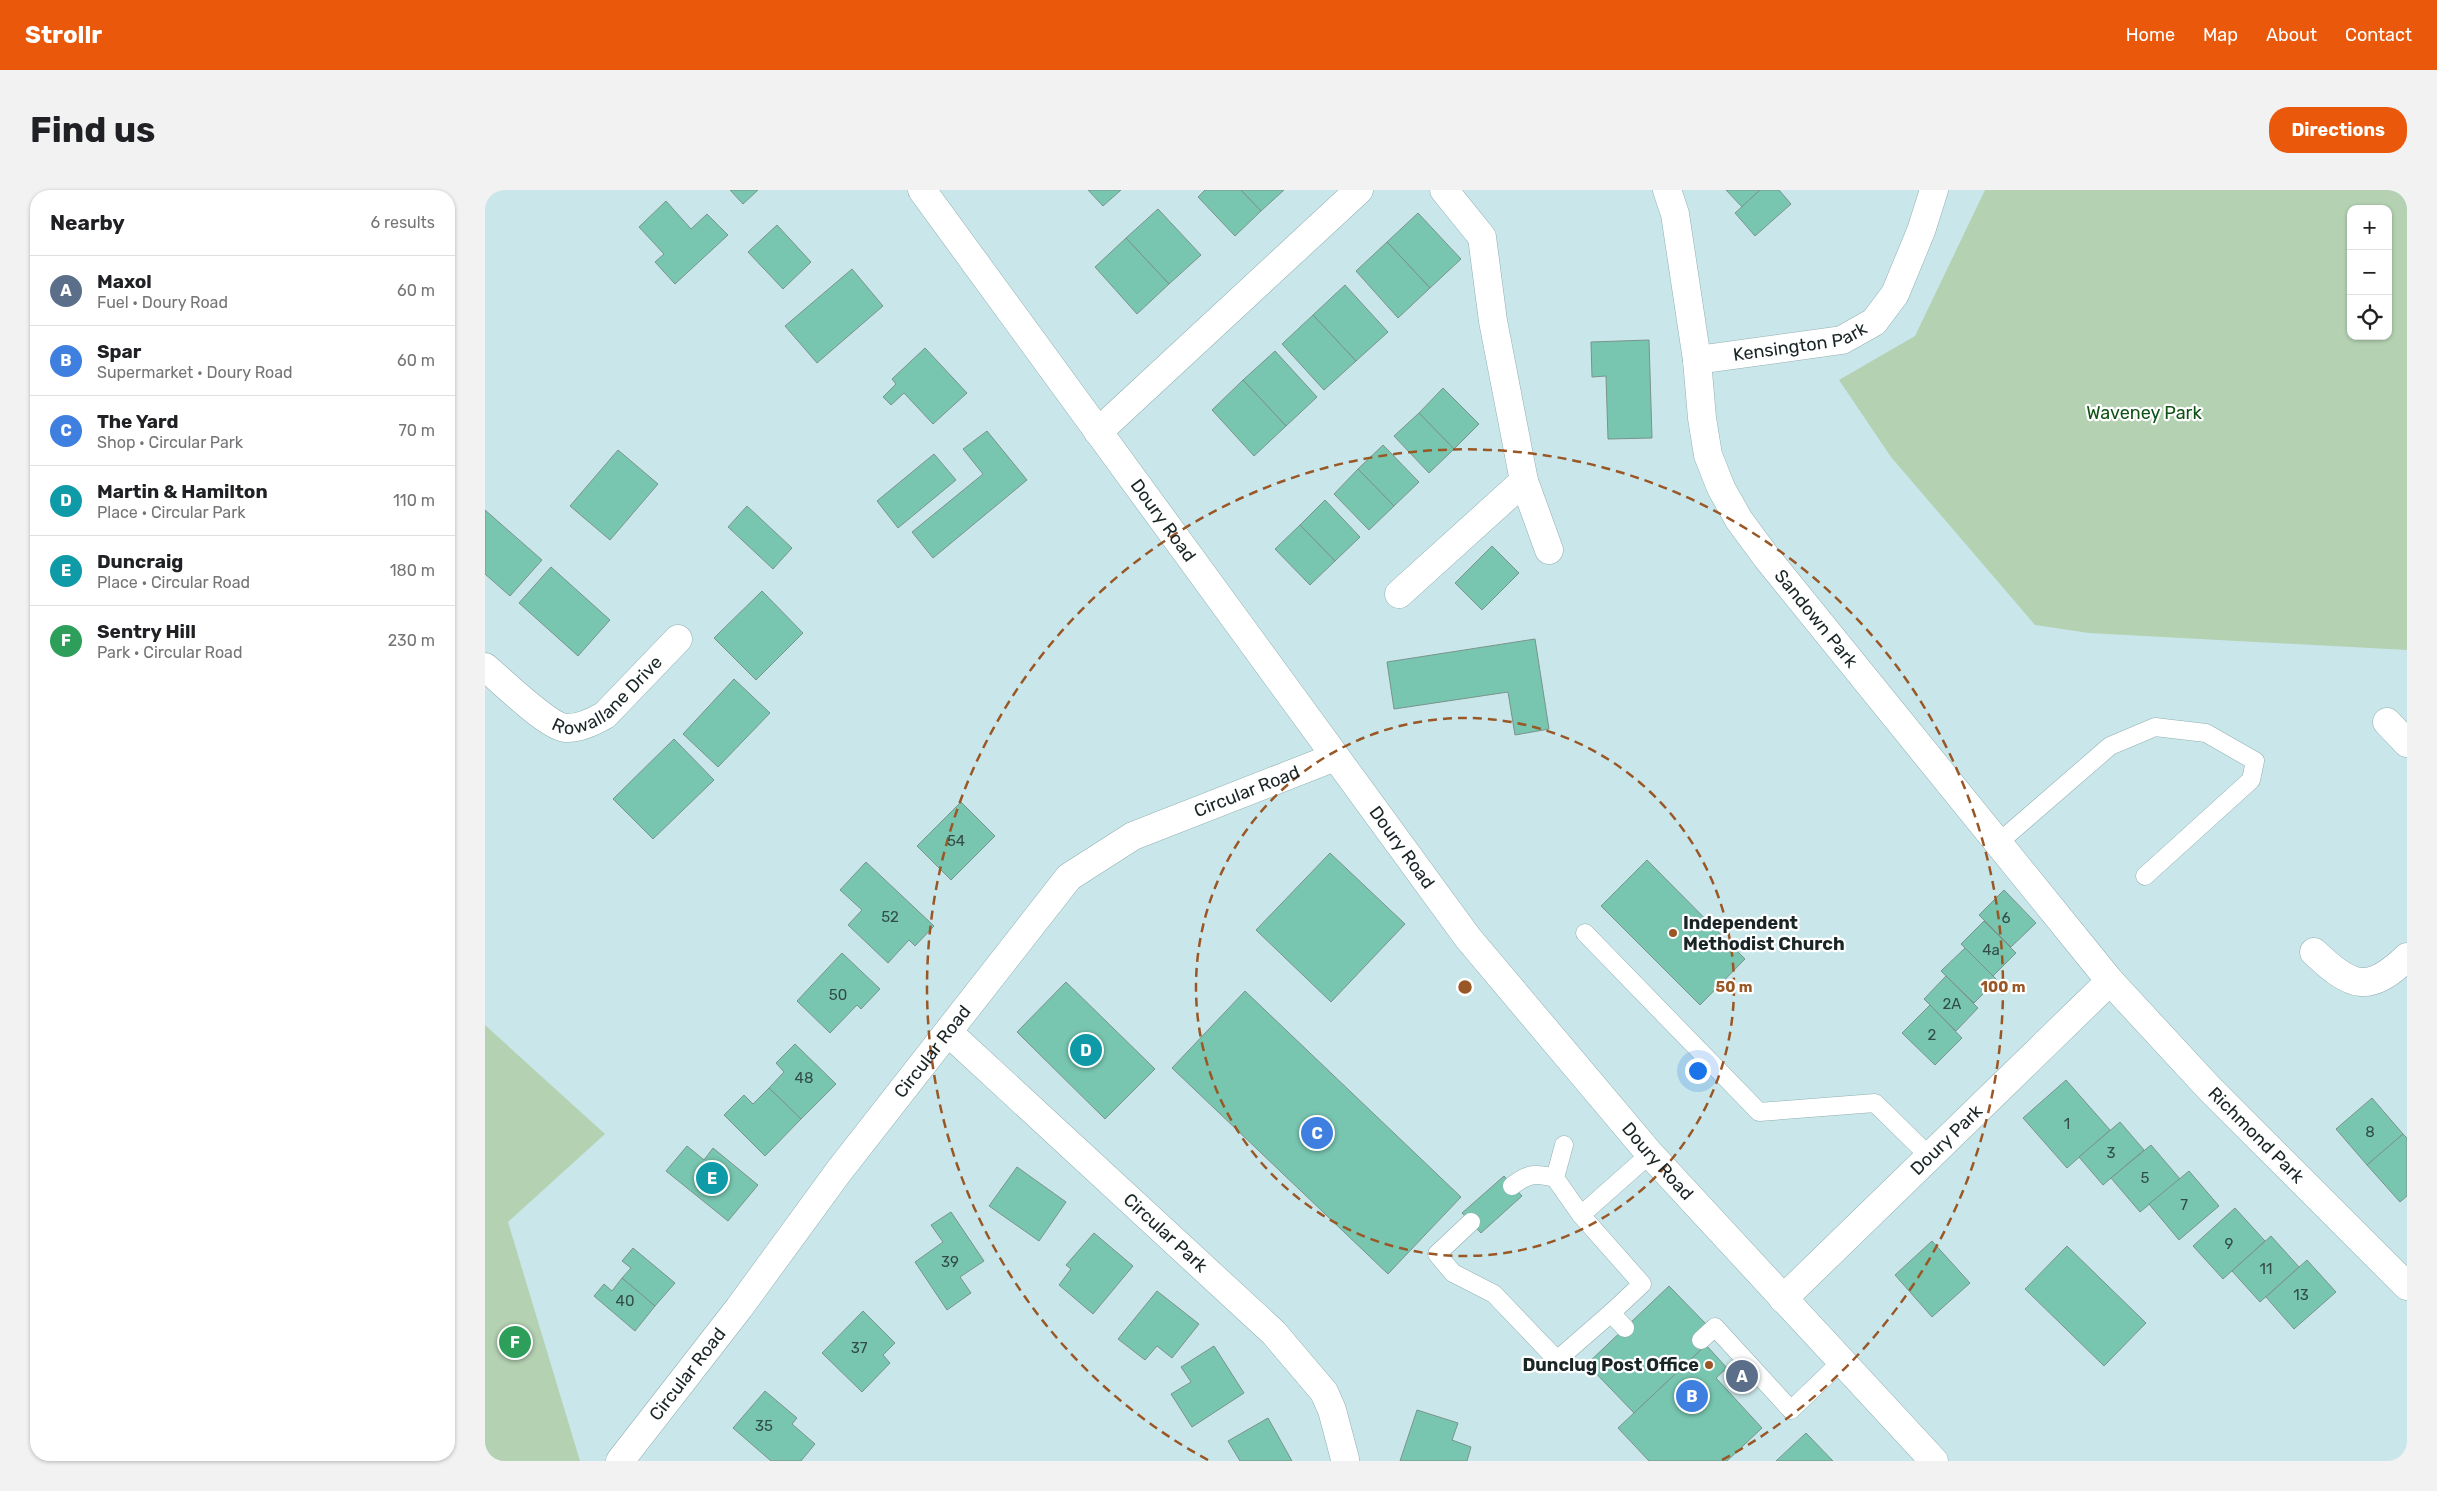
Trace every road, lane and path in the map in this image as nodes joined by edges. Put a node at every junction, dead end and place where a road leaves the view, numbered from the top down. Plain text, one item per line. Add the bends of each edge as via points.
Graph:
1 (922, 190) edge
2 (1359, 190) edge
3 (1444, 190) edge
4 (1667, 190) edge
5 (1934, 190) edge
6 (1697, 360) junction
7 (1098, 432) junction
8 (1524, 481) junction
9 (1549, 550) dead end
10 (1399, 594) dead end
11 (678, 639) dead end
12 (485, 667) edge
13 (2387, 722) dead end
14 (2407, 744) edge
15 (1335, 757) junction
16 (1997, 844) junction
17 (2145, 876) dead end
18 (1585, 933) dead end
19 (2314, 952) dead end
20 (2407, 957) edge
21 (2110, 981) junction
22 (948, 1032) junction
23 (1564, 1146) dead end
24 (1650, 1154) junction
25 (1929, 1156) junction
26 (1555, 1178) junction
27 (1512, 1186) dead end
28 (1581, 1215) junction
29 (1471, 1222) dead end
30 (2407, 1286) edge
31 (1783, 1299) junction
32 (1611, 1313) junction
33 (1625, 1328) dead end
34 (1701, 1340) dead end
35 (1841, 1362) junction
36 (1345, 1459) dead end
37 (620, 1461) edge
38 (1934, 1461) edge

1 - 7 street, Doury Road
2 - 7 street
3 - 8 street via 1482,237 1493,322
4 - 6 street, Sandown Park via 1675,214
5 - 6 street, Kensington Park via 1895,294 1874,322 1842,340
6 - 16 street, Sandown Park via 1708,455 1739,520
7 - 15 street, Doury Road
8 - 9 street
8 - 10 street
11 - 12 street, Rowallane Drive via 605,715 573,728 560,727 546,719
13 - 14 street
15 - 22 street, Circular Road via 1133,836 1069,877
15 - 24 street, Doury Road via 1468,938
16 - 17 lane via 2110,746 2155,727 2206,733 2255,761 2251,780
16 - 21 street, Sandown Park
18 - 25 lane via 1759,1112 1875,1103
19 - 20 street via 2338,975 2362,983 2388,975
21 - 25 street, Doury Park
21 - 30 street, Richmond Park via 2209,1088
22 - 36 street, Circular Park via 1274,1333 1324,1392
22 - 37 street, Circular Road
23 - 26 lane
24 - 28 lane
24 - 31 street, Doury Road
25 - 31 street, Doury Park
26 - 27 lane via 1536,1173 1523,1176
26 - 28 lane
28 - 32 lane via 1642,1284
29 - 32 lane via 1437,1254 1453,1273 1494,1294 1557,1360
31 - 35 street, Doury Road
32 - 33 lane
34 - 35 lane via 1715,1327 1791,1410
35 - 38 street, Doury Road

